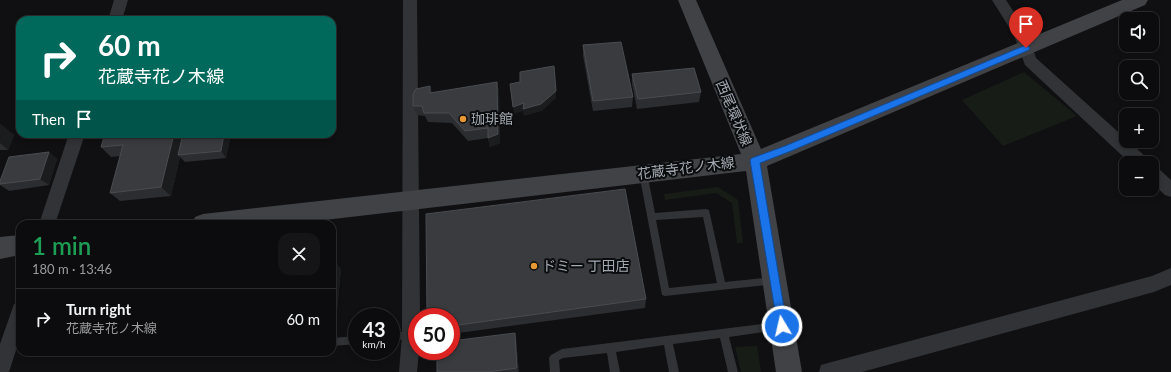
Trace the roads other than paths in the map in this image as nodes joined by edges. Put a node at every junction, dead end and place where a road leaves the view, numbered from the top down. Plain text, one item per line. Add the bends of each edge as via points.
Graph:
1 (121, 0) edge
2 (410, 0) edge
3 (687, 0) edge
4 (999, 0) edge
5 (1139, 0) edge
6 (116, 16) edge
7 (1026, 48) junction
8 (76, 138) edge
9 (1133, 156) edge
10 (755, 160) junction
11 (643, 173) junction
12 (1159, 179) edge
13 (1171, 190) edge
14 (411, 200) junction
15 (651, 218) junction
16 (49, 220) edge
17 (238, 220) edge
18 (16, 246) edge
19 (0, 248) edge
20 (1171, 276) edge
21 (775, 280) junction
22 (722, 286) junction
23 (411, 308) edge
24 (16, 322) edge
25 (782, 326) junction
26 (723, 333) junction
27 (348, 341) edge
28 (668, 341) junction
29 (336, 342) edge
30 (611, 348) junction
31 (409, 360) edge
32 (0, 372) edge
33 (408, 372) edge
34 (555, 372) edge
35 (615, 372) edge
36 (674, 372) edge
37 (733, 372) edge
38 (789, 372) edge
39 (828, 372) edge

1 - 6 street
2 - 14 street
3 - 10 main road, 西尾環状線
4 - 7 street via 1021,34
5 - 7 main road, 花蔵寺花ノ木線
7 - 9 street via 1030,61
7 - 10 main road, 花蔵寺花ノ木線
8 - 16 street
10 - 11 main road, 花蔵寺花ノ木線
10 - 21 main road, 西尾環状線
11 - 14 main road, 花蔵寺花ノ木線
11 - 15 lane
12 - 13 street
14 - 17 main road, 花蔵寺花ノ木線
14 - 23 street
15 - 22 lane via 706,213
15 - 22 lane via 665,292
18 - 19 main road
20 - 39 street via 1154,284
21 - 22 lane
21 - 25 main road, 西尾環状線
24 - 32 street
25 - 26 lane
25 - 38 main road, 西尾環状線
26 - 28 lane
26 - 37 lane
27 - 29 lane
28 - 30 lane
28 - 36 lane
30 - 34 lane via 562,354 554,358
30 - 35 lane
31 - 33 street

